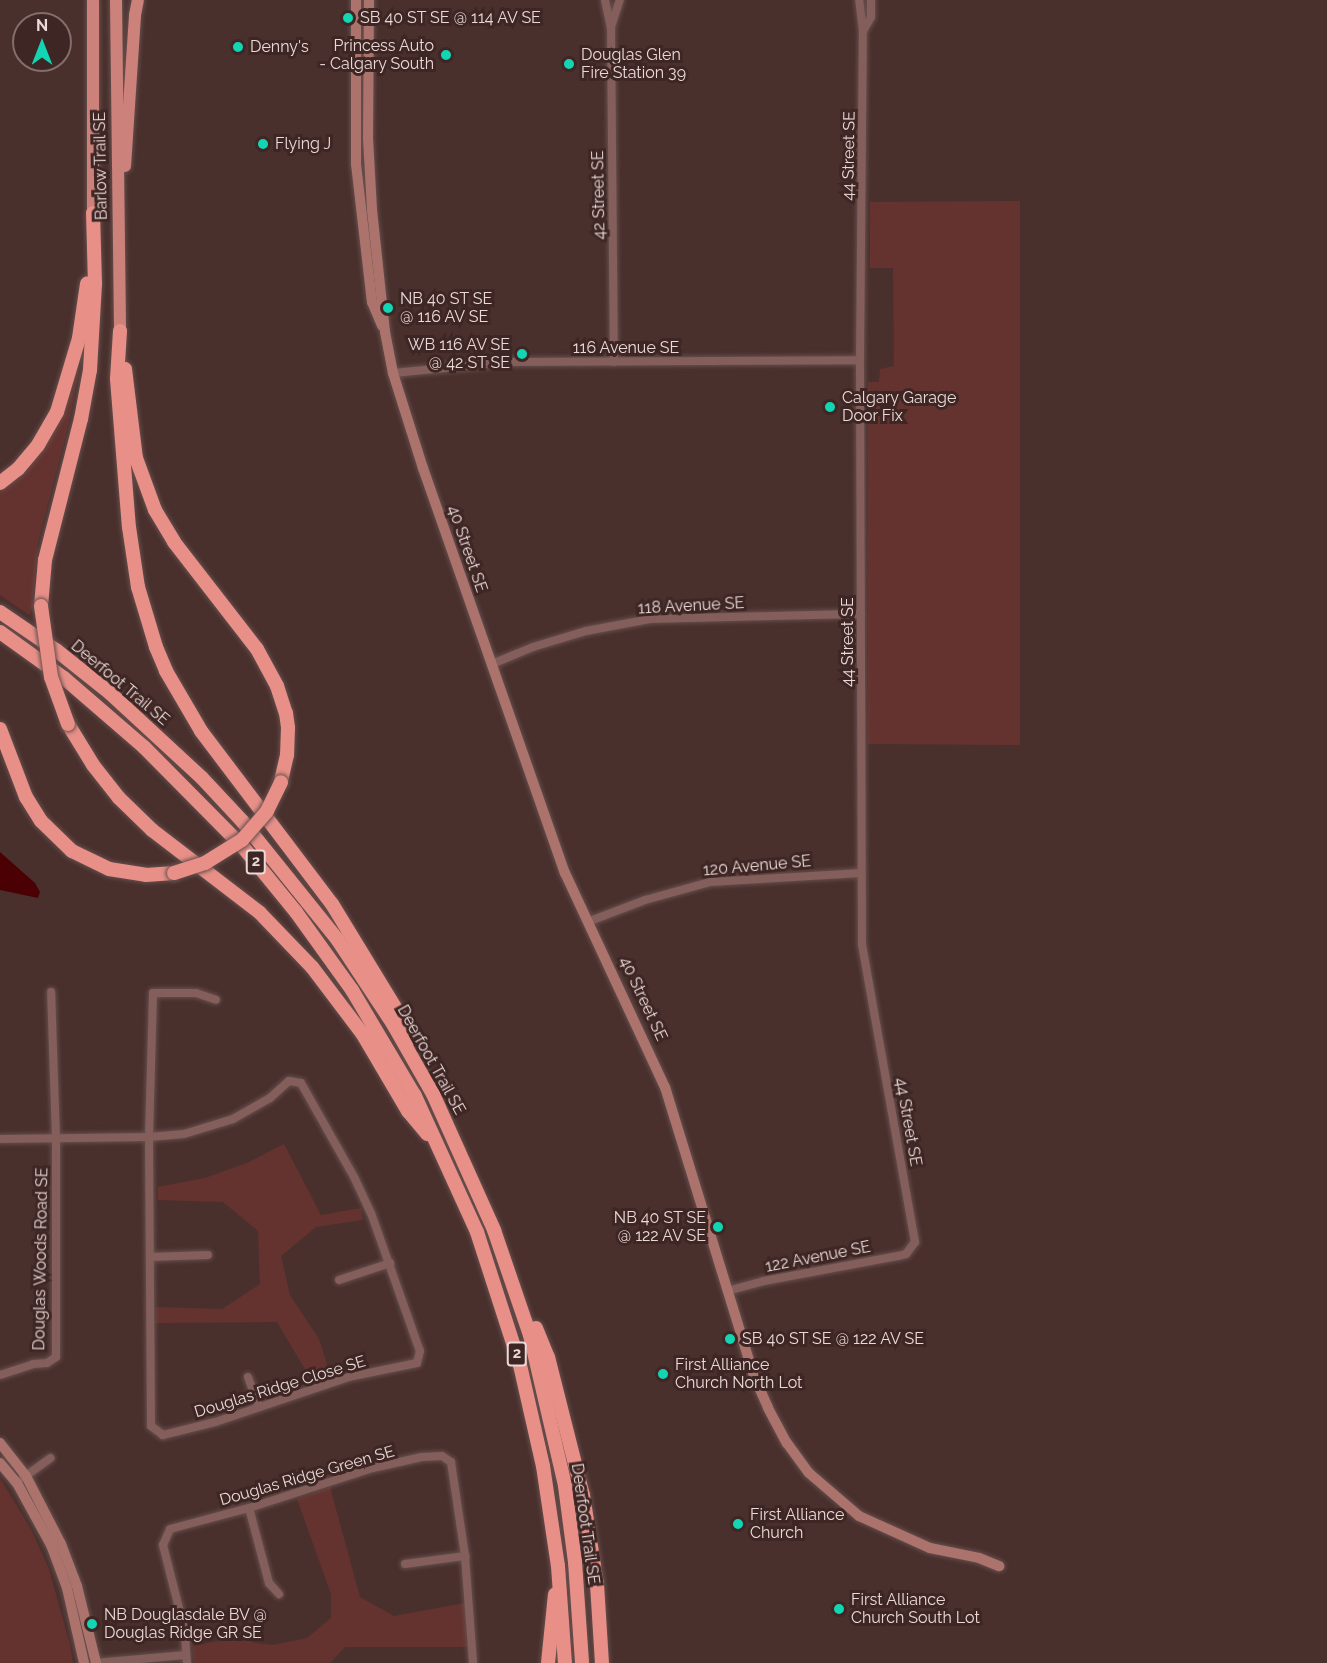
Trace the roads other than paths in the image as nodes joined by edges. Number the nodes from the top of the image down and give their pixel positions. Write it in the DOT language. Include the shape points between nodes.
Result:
graph roads {
  1 [pos="93,0"];
  2 [pos="116,0"];
  3 [pos="138,0"];
  4 [pos="356,0"];
  5 [pos="605,0"];
  6 [pos="620,0"];
  7 [pos="859,0"];
  8 [pos="871,0"];
  9 [pos="370,3"];
  10 [pos="611,29"];
  11 [pos="863,30"];
  12 [pos="119,181"];
  13 [pos="93,213"];
  14 [pos="120,331"];
  15 [pos="385,332"];
  16 [pos="860,360"];
  17 [pos="614,362"];
  18 [pos="393,373"];
  19 [pos="0,483"];
  20 [pos="0,612"];
  21 [pos="861,615"];
  22 [pos="0,632"];
  23 [pos="492,664"];
  24 [pos="0,729"];
  25 [pos="861,873"];
  26 [pos="590,921"];
  27 [pos="51,992"];
  28 [pos="216,1000"];
  29 [pos="433,1094"];
  30 [pos="149,1137"];
  31 [pos="0,1139"];
  32 [pos="56,1139"];
  33 [pos="441,1152"];
  34 [pos="913,1248"];
  35 [pos="208,1255"];
  36 [pos="150,1257"];
  37 [pos="506,1262"];
  38 [pos="390,1263"];
  39 [pos="339,1280"];
  40 [pos="727,1291"];
  41 [pos="0,1375"];
  42 [pos="248,1377"];
  43 [pos="258,1405"];
  44 [pos="0,1443"];
  45 [pos="51,1458"];
  46 [pos="0,1463"];
  47 [pos="26,1476"];
  48 [pos="16,1483"];
  49 [pos="249,1508"];
  50 [pos="465,1556"];
  51 [pos="405,1564"];
  52 [pos="558,1566"];
  53 [pos="999,1566"];
  54 [pos="279,1594"];
  55 [pos="186,1659"];
  56 [pos="84,1663"];
  57 [pos="96,1663"];
  58 [pos="473,1663"];
  59 [pos="548,1663"];
  60 [pos="565,1663"];
  61 [pos="582,1663"];
  62 [pos="602,1663"];
  1 -- 13 [label="main road, Barlow Trail SE"];
  2 -- 12 [label="main road, Barlow Trail SE"];
  3 -- 12 [label="main road" via="125,167"];
  4 -- 15 [label="street, 40 Street SE" via="356,164 372,302"];
  5 -- 10 [label="street, 42 Street SE"];
  6 -- 10 [label="street, 42 Street SE"];
  7 -- 11 [label="street, 44 Street SE"];
  8 -- 11 [label="street, 44 Street SE" via="871,17"];
  9 -- 15 [label="street, 40 Street SE" via="368,138"];
  10 -- 17 [label="street, 42 Street SE"];
  11 -- 16 [label="street, 44 Street SE"];
  12 -- 14 [label="main road, Barlow Trail SE"];
  13 -- 19 [label="highway" via="84,314 66,388 38,445"];
  13 -- 33 [label="highway, bridge" via="95,284 90,370 45,560 41,606 47,661 68,724 119,798 152,830 260,913 312,968 362,1033 408,1111"];
  14 -- 24 [label="highway, bridge" via="136,458 145,487 174,542 257,649 277,686 288,728 281,782 267,811 242,840 205,863 174,873 146,875 109,869 72,850 41,821"];
  14 -- 29 [label="highway" via="117,379 132,549 146,618 166,671 201,731 332,904 404,1022"];
  15 -- 18 [label="street, 40 Street SE"];
  16 -- 17 [label="street, 116 Avenue SE"];
  16 -- 21 [label="street, 44 Street SE"];
  17 -- 18 [label="street, 116 Avenue SE" via="507,362"];
  18 -- 23 [label="street, 40 Street SE"];
  20 -- 29 [label="highway, Deerfoot Trail SE / 2" via="110,693 202,778 243,822 337,939"];
  21 -- 23 [label="street, 118 Avenue SE" via="650,619 533,647"];
  21 -- 25 [label="street, 44 Street SE"];
  22 -- 33 [label="highway, Deerfoot Trail SE / 2" via="64,678 144,747 243,847 352,990 409,1086"];
  23 -- 26 [label="street, 40 Street SE" via="565,873"];
  25 -- 26 [label="street, 120 Avenue SE" via="710,882"];
  25 -- 34 [label="street, 44 Street SE" via="862,944 914,1232"];
  26 -- 40 [label="street, 40 Street SE" via="666,1087"];
  27 -- 32 [label="street"];
  28 -- 30 [label="street" via="196,993 153,993"];
  29 -- 37 [label="highway, Deerfoot Trail SE / 2" via="474,1180"];
  30 -- 32 [label="street, Douglas Ridge Close SE"];
  30 -- 36 [label="street, Douglas Ridge Close SE"];
  30 -- 38 [label="street, Douglas Ridge Close SE" via="183,1134 233,1119 270,1098 289,1081 301,1083 355,1179"];
  31 -- 32 [label="street, Douglas Ridge Close SE"];
  32 -- 41 [label="street, Douglas Woods Road SE" via="56,1357"];
  33 -- 52 [label="highway, Deerfoot Trail SE / 2" via="490,1268 520,1365 543,1466"];
  34 -- 40 [label="street, 122 Avenue SE" via="898,1256"];
  35 -- 36 [label="street"];
  36 -- 43 [label="street, Douglas Ridge Close SE" via="150,1426 163,1436"];
  37 -- 61 [label="highway, Deerfoot Trail SE / 2" via="530,1335 565,1485"];
  37 -- 62 [label="highway" via="548,1357 576,1463 597,1584"];
  38 -- 39 [label="street"];
  38 -- 43 [label="street, Douglas Ridge Close SE" via="420,1351 417,1363 349,1377"];
  40 -- 53 [label="street, 40 Street SE" via="768,1408 809,1473 859,1516 897,1535"];
  42 -- 43 [label="street"];
  44 -- 47 [label="street"];
  45 -- 47 [label="street"];
  46 -- 48 [label="street"];
  47 -- 48 [label="street"];
  47 -- 57 [label="street" via="49,1515 77,1586"];
  48 -- 56 [label="street" via="51,1545"];
  49 -- 50 [label="street, Douglas Ridge Green SE" via="373,1468 442,1456 451,1462"];
  49 -- 54 [label="street" via="269,1582"];
  49 -- 55 [label="street, Douglas Ridge Green SE" via="170,1529 163,1545 184,1632"];
  50 -- 51 [label="street"];
  50 -- 58 [label="street, Douglas Ridge Green SE"];
  52 -- 59 [label="highway"];
  52 -- 60 [label="highway, Deerfoot Trail SE / 2"];
  55 -- 57 [label="street, Douglas Ridge Green SE"];
}
